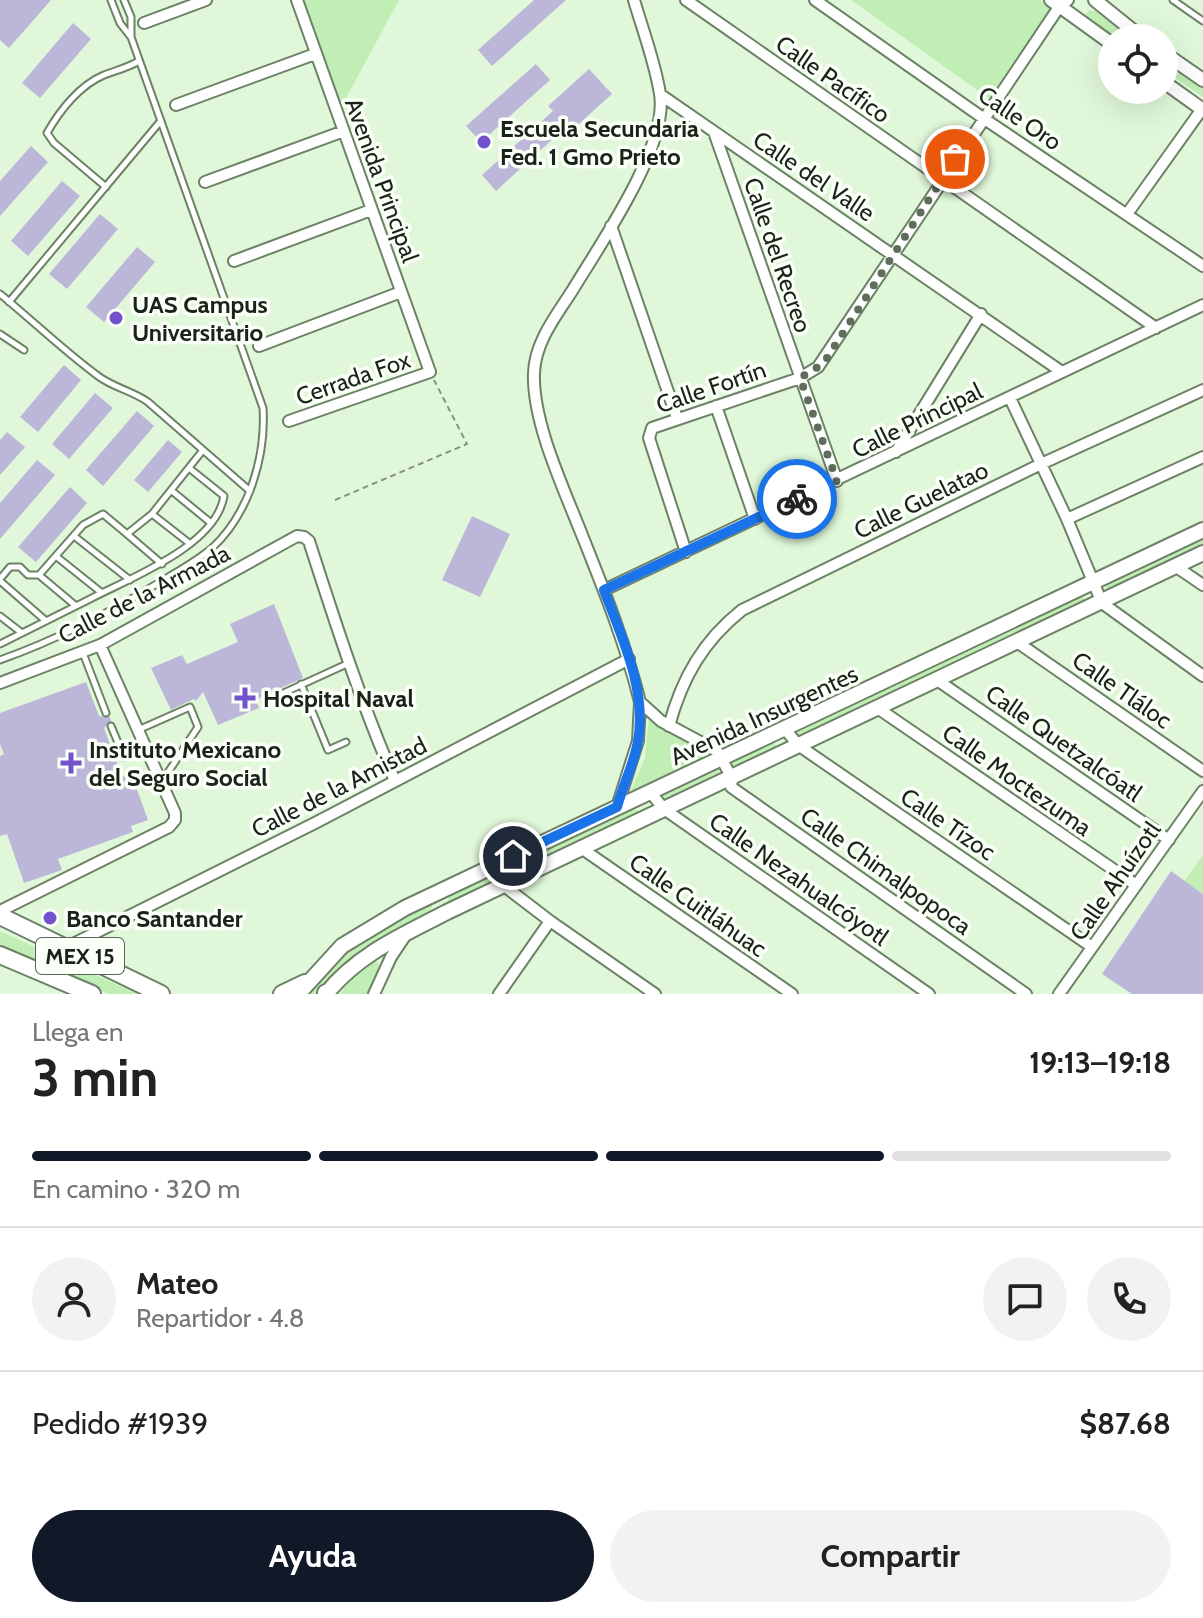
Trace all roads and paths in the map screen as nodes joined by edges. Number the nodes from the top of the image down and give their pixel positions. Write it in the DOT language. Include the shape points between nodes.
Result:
graph roads {
  1 [pos="111,0"];
  2 [pos="124,0"];
  3 [pos="206,0"];
  4 [pos="297,0"];
  5 [pos="634,0"];
  6 [pos="686,0"];
  7 [pos="815,0"];
  8 [pos="1095,0"];
  9 [pos="1173,0"];
  10 [pos="1059,2"];
  11 [pos="1203,21"];
  12 [pos="144,23"];
  13 [pos="1125,24"];
  14 [pos="1098,33"];
  15 [pos="131,37"];
  16 [pos="315,54"];
  17 [pos="139,61"];
  18 [pos="1178,63"];
  19 [pos="1203,80"];
  20 [pos="1178,92"];
  21 [pos="661,95"];
  22 [pos="176,105"];
  23 [pos="1202,110"];
  24 [pos="983,118"];
  25 [pos="160,123"];
  26 [pos="344,131"];
  27 [pos="714,132"];
  28 [pos="942,180"];
  29 [pos="205,182"];
  30 [pos="106,187"];
  31 [pos="371,210"];
  32 [pos="1127,214"];
  33 [pos="611,226"];
  34 [pos="893,255"];
  35 [pos="234,261"];
  36 [pos="1203,266"];
  37 [pos="401,292"];
  38 [pos="0,294"];
  39 [pos="9,302"];
  40 [pos="1203,305"];
  41 [pos="981,314"];
  42 [pos="1156,328"];
  43 [pos="0,334"];
  44 [pos="259,346"];
  45 [pos="24,350"];
  46 [pos="430,372"];
  47 [pos="1062,372"];
  48 [pos="800,378"];
  49 [pos="1203,390"];
  50 [pos="1010,398"];
  51 [pos="716,406"];
  52 [pos="677,418"];
  53 [pos="289,421"];
  54 [pos="203,450"];
  55 [pos="896,452"];
  56 [pos="1203,457"];
  57 [pos="1041,464"];
  58 [pos="189,468"];
  59 [pos="837,481"];
  60 [pos="172,491"];
  61 [pos="250,491"];
  62 [pos="335,500"];
  63 [pos="152,514"];
  64 [pos="755,519"];
  65 [pos="1067,519"];
  66 [pos="211,523"];
  67 [pos="1203,530"];
  68 [pos="127,534"];
  69 [pos="74,536"];
  70 [pos="189,543"];
  71 [pos="686,552"];
  72 [pos="1203,553"];
  73 [pos="57,557"];
  74 [pos="162,564"];
  75 [pos="1175,566"];
  76 [pos="39,575"];
  77 [pos="0,580"];
  78 [pos="130,580"];
  79 [pos="1092,582"];
  80 [pos="1203,585"];
  81 [pos="604,590"];
  82 [pos="102,593"];
  83 [pos="1102,603"];
  84 [pos="76,606"];
  85 [pos="0,616"];
  86 [pos="46,621"];
  87 [pos="22,633"];
  88 [pos="1017,642"];
  89 [pos="0,644"];
  90 [pos="100,645"];
  91 [pos="83,652"];
  92 [pos="629,659"];
  93 [pos="0,660"];
  94 [pos="349,663"];
  95 [pos="1203,676"];
  96 [pos="937,680"];
  97 [pos="0,683"];
  98 [pos="301,684"];
  99 [pos="266,701"];
  100 [pos="640,702"];
  101 [pos="876,707"];
  102 [pos="106,713"];
  103 [pos="111,726"];
  104 [pos="669,726"];
  105 [pos="785,729"];
  106 [pos="137,731"];
  107 [pos="346,742"];
  108 [pos="798,745"];
  109 [pos="148,753"];
  110 [pos="720,757"];
  111 [pos="1203,771"];
  112 [pos="732,778"];
  113 [pos="395,781"];
  114 [pos="161,783"];
  115 [pos="1203,791"];
  116 [pos="651,793"];
  117 [pos="617,807"];
  118 [pos="664,809"];
  119 [pos="1169,840"];
  120 [pos="581,848"];
  121 [pos="503,885"];
  122 [pos="1136,885"];
  123 [pos="435,893"];
  124 [pos="447,912"];
  125 [pos="0,914"];
  126 [pos="550,921"];
  127 [pos="408,932"];
  128 [pos="1092,947"];
  129 [pos="65,948"];
  130 [pos="0,955"];
  131 [pos="302,989"];
  132 [pos="92,994"];
  133 [pos="161,994"];
  134 [pos="282,994"];
  135 [pos="326,994"];
  136 [pos="374,994"];
  137 [pos="499,994"];
  138 [pos="655,994"];
  139 [pos="792,994"];
  140 [pos="929,994"];
  141 [pos="1026,994"];
  142 [pos="1059,994"];
  1 -- 15 [label="lane"];
  2 -- 15 [label="lane"];
  3 -- 12 [label="street"];
  4 -- 16 [label="street, Avenida Principal"];
  5 -- 21 [label="street"];
  6 -- 28 [label="street, Calle Pacífico"];
  7 -- 24 [label="street, Calle Oro"];
  8 -- 13 [label="street"];
  9 -- 11 [label="lane"];
  10 -- 14 [label="street"];
  10 -- 24 [label="street, Calle Fortín"];
  15 -- 17 [label="lane"];
  16 -- 22 [label="street"];
  16 -- 26 [label="street, Avenida Principal"];
  17 -- 25 [label="lane"];
  17 -- 30 [label="lane" via="88,84 47,133"];
  18 -- 19 [label="street"];
  20 -- 23 [label="street"];
  21 -- 27 [label="street, Calle del Valle"];
  21 -- 33 [label="street" via="657,133"];
  23 -- 32 [label="street"];
  24 -- 28 [label="street, Calle Fortín"];
  24 -- 32 [label="street, Calle Oro"];
  25 -- 30 [label="lane"];
  25 -- 61 [label="lane" via="263,408"];
  26 -- 29 [label="street"];
  26 -- 31 [label="street, Avenida Principal"];
  27 -- 34 [label="street, Calle del Valle"];
  27 -- 48 [label="street, Calle del Recreo"];
  28 -- 34 [label="street, Calle Fortín"];
  28 -- 42 [label="street, Calle Pacífico"];
  30 -- 39 [label="lane"];
  31 -- 35 [label="street"];
  31 -- 37 [label="street, Avenida Principal"];
  32 -- 36 [label="street, Calle Oro"];
  33 -- 52 [label="street"];
  33 -- 81 [label="street" via="547,331 534,373 536,406"];
  34 -- 41 [label="street, Calle del Valle"];
  34 -- 48 [label="street, Calle Fortín" via="827,358"];
  37 -- 44 [label="street"];
  37 -- 46 [label="street, Avenida Principal"];
  38 -- 39 [label="lane"];
  39 -- 54 [label="lane" via="100,378 137,394"];
  40 -- 42 [label="street, Calle Principal"];
  41 -- 47 [label="street, Calle del Valle"];
  41 -- 55 [label="street"];
  42 -- 47 [label="street, Calle Principal"];
  43 -- 45 [label="lane"];
  46 -- 53 [label="street, Cerrada Fox"];
  46 -- 62 [label="path" via="467,444"];
  47 -- 50 [label="street, Calle Principal"];
  48 -- 51 [label="street, Calle Fortín"];
  48 -- 59 [label="street, Calle del Recreo"];
  49 -- 57 [label="street, Calle Guelatao"];
  50 -- 55 [label="street, Calle Principal"];
  50 -- 57 [label="street"];
  51 -- 52 [label="street, Calle Fortín"];
  51 -- 64 [label="street"];
  52 -- 71 [label="street, Calle Fortín" via="652,428 649,438"];
  54 -- 58 [label="lane"];
  54 -- 61 [label="lane"];
  55 -- 59 [label="street, Calle Principal"];
  56 -- 65 [label="street"];
  57 -- 65 [label="street"];
  57 -- 104 [label="street, Calle Guelatao" via="742,610 702,649 684,680"];
  58 -- 60 [label="lane"];
  58 -- 66 [label="lane" via="224,496 222,510"];
  59 -- 64 [label="street, Calle Principal"];
  60 -- 63 [label="lane"];
  60 -- 66 [label="lane"];
  61 -- 93 [label="lane" via="212,547 179,571 118,608"];
  63 -- 68 [label="lane"];
  63 -- 70 [label="lane"];
  64 -- 71 [label="street, Calle Principal"];
  65 -- 79 [label="street"];
  66 -- 70 [label="lane"];
  67 -- 79 [label="main road, Avenida Insurgentes"];
  68 -- 69 [label="lane" via="103,514"];
  68 -- 74 [label="lane"];
  69 -- 73 [label="lane"];
  69 -- 78 [label="lane"];
  70 -- 74 [label="lane"];
  71 -- 81 [label="street, Calle Principal"];
  72 -- 75 [label="main road, Avenida Insurgentes"];
  73 -- 76 [label="lane"];
  73 -- 82 [label="lane"];
  74 -- 78 [label="lane"];
  75 -- 80 [label="street"];
  75 -- 83 [label="main road, Avenida Insurgentes"];
  76 -- 77 [label="lane" via="10,567"];
  76 -- 84 [label="lane"];
  77 -- 86 [label="lane"];
  78 -- 82 [label="lane"];
  79 -- 83 [label="street"];
  79 -- 105 [label="main road, Avenida Insurgentes"];
  81 -- 92 [label="street"];
  82 -- 84 [label="lane"];
  83 -- 88 [label="main road, Avenida Insurgentes"];
  83 -- 95 [label="street"];
  84 -- 86 [label="lane"];
  85 -- 87 [label="lane"];
  86 -- 87 [label="lane"];
  87 -- 89 [label="lane"];
  88 -- 96 [label="main road, Avenida Insurgentes"];
  88 -- 111 [label="street, Calle Tláloc"];
  90 -- 91 [label="street, Calle de la Armada"];
  90 -- 94 [label="street, Calle de la Armada" via="297,536 309,541"];
  90 -- 106 [label="street"];
  91 -- 97 [label="street, Calle de la Armada"];
  91 -- 102 [label="lane"];
  92 -- 100 [label="street"];
  92 -- 113 [label="street, Calle de la Amistad"];
  94 -- 98 [label="lane"];
  94 -- 113 [label="street"];
  96 -- 101 [label="main road, Avenida Insurgentes"];
  96 -- 119 [label="street, Calle Quetzalcóatl"];
  98 -- 99 [label="lane"];
  98 -- 107 [label="lane" via="328,750"];
  100 -- 104 [label="street"];
  100 -- 117 [label="street" via="638,741"];
  101 -- 108 [label="main road, Avenida Insurgentes"];
  101 -- 122 [label="street, Calle Moctezuma"];
  103 -- 109 [label="lane" via="124,757"];
  104 -- 110 [label="street"];
  105 -- 108 [label="street, Calle Tízoc"];
  105 -- 110 [label="main road, Avenida Insurgentes"];
  106 -- 109 [label="street"];
  106 -- 114 [label="lane" via="190,707 198,727"];
  108 -- 112 [label="main road, Avenida Insurgentes"];
  108 -- 128 [label="street, Calle Tízoc"];
  109 -- 114 [label="street"];
  110 -- 112 [label="street"];
  110 -- 116 [label="main road, Avenida Insurgentes"];
  112 -- 118 [label="main road, Avenida Insurgentes"];
  112 -- 141 [label="street, Calle Chimalpopoca" via="731,787"];
  113 -- 129 [label="street, Calle de la Amistad"];
  114 -- 125 [label="street" via="175,813 169,827"];
  115 -- 119 [label="street, Calle Ahuízotl"];
  116 -- 117 [label="main road, Avenida Insurgentes"];
  116 -- 118 [label="street, Calle Nezahualcóyotl"];
  117 -- 123 [label="main road, Avenida Insurgentes"];
  118 -- 120 [label="main road, Avenida Insurgentes"];
  118 -- 140 [label="street, Calle Nezahualcóyotl"];
  119 -- 122 [label="street, Calle Ahuízotl"];
  120 -- 121 [label="main road, Avenida Insurgentes"];
  120 -- 139 [label="street, Calle Cuitláhuac"];
  121 -- 124 [label="main road, Avenida Insurgentes"];
  121 -- 126 [label="street"];
  122 -- 128 [label="street, Calle Ahuízotl"];
  123 -- 124 [label="main road"];
  123 -- 131 [label="main road, Avenida Insurgentes" via="342,946"];
  124 -- 127 [label="main road, Avenida Insurgentes"];
  125 -- 129 [label="main road, MEX 15"];
  126 -- 137 [label="street"];
  126 -- 138 [label="street"];
  127 -- 135 [label="main road, Avenida Insurgentes" via="358,961"];
  127 -- 136 [label="street"];
  128 -- 142 [label="street, Calle Ahuízotl"];
  129 -- 133 [label="main road, MEX 15"];
  130 -- 132 [label="main road, MEX 15"];
  131 -- 134 [label="main road"];
}
